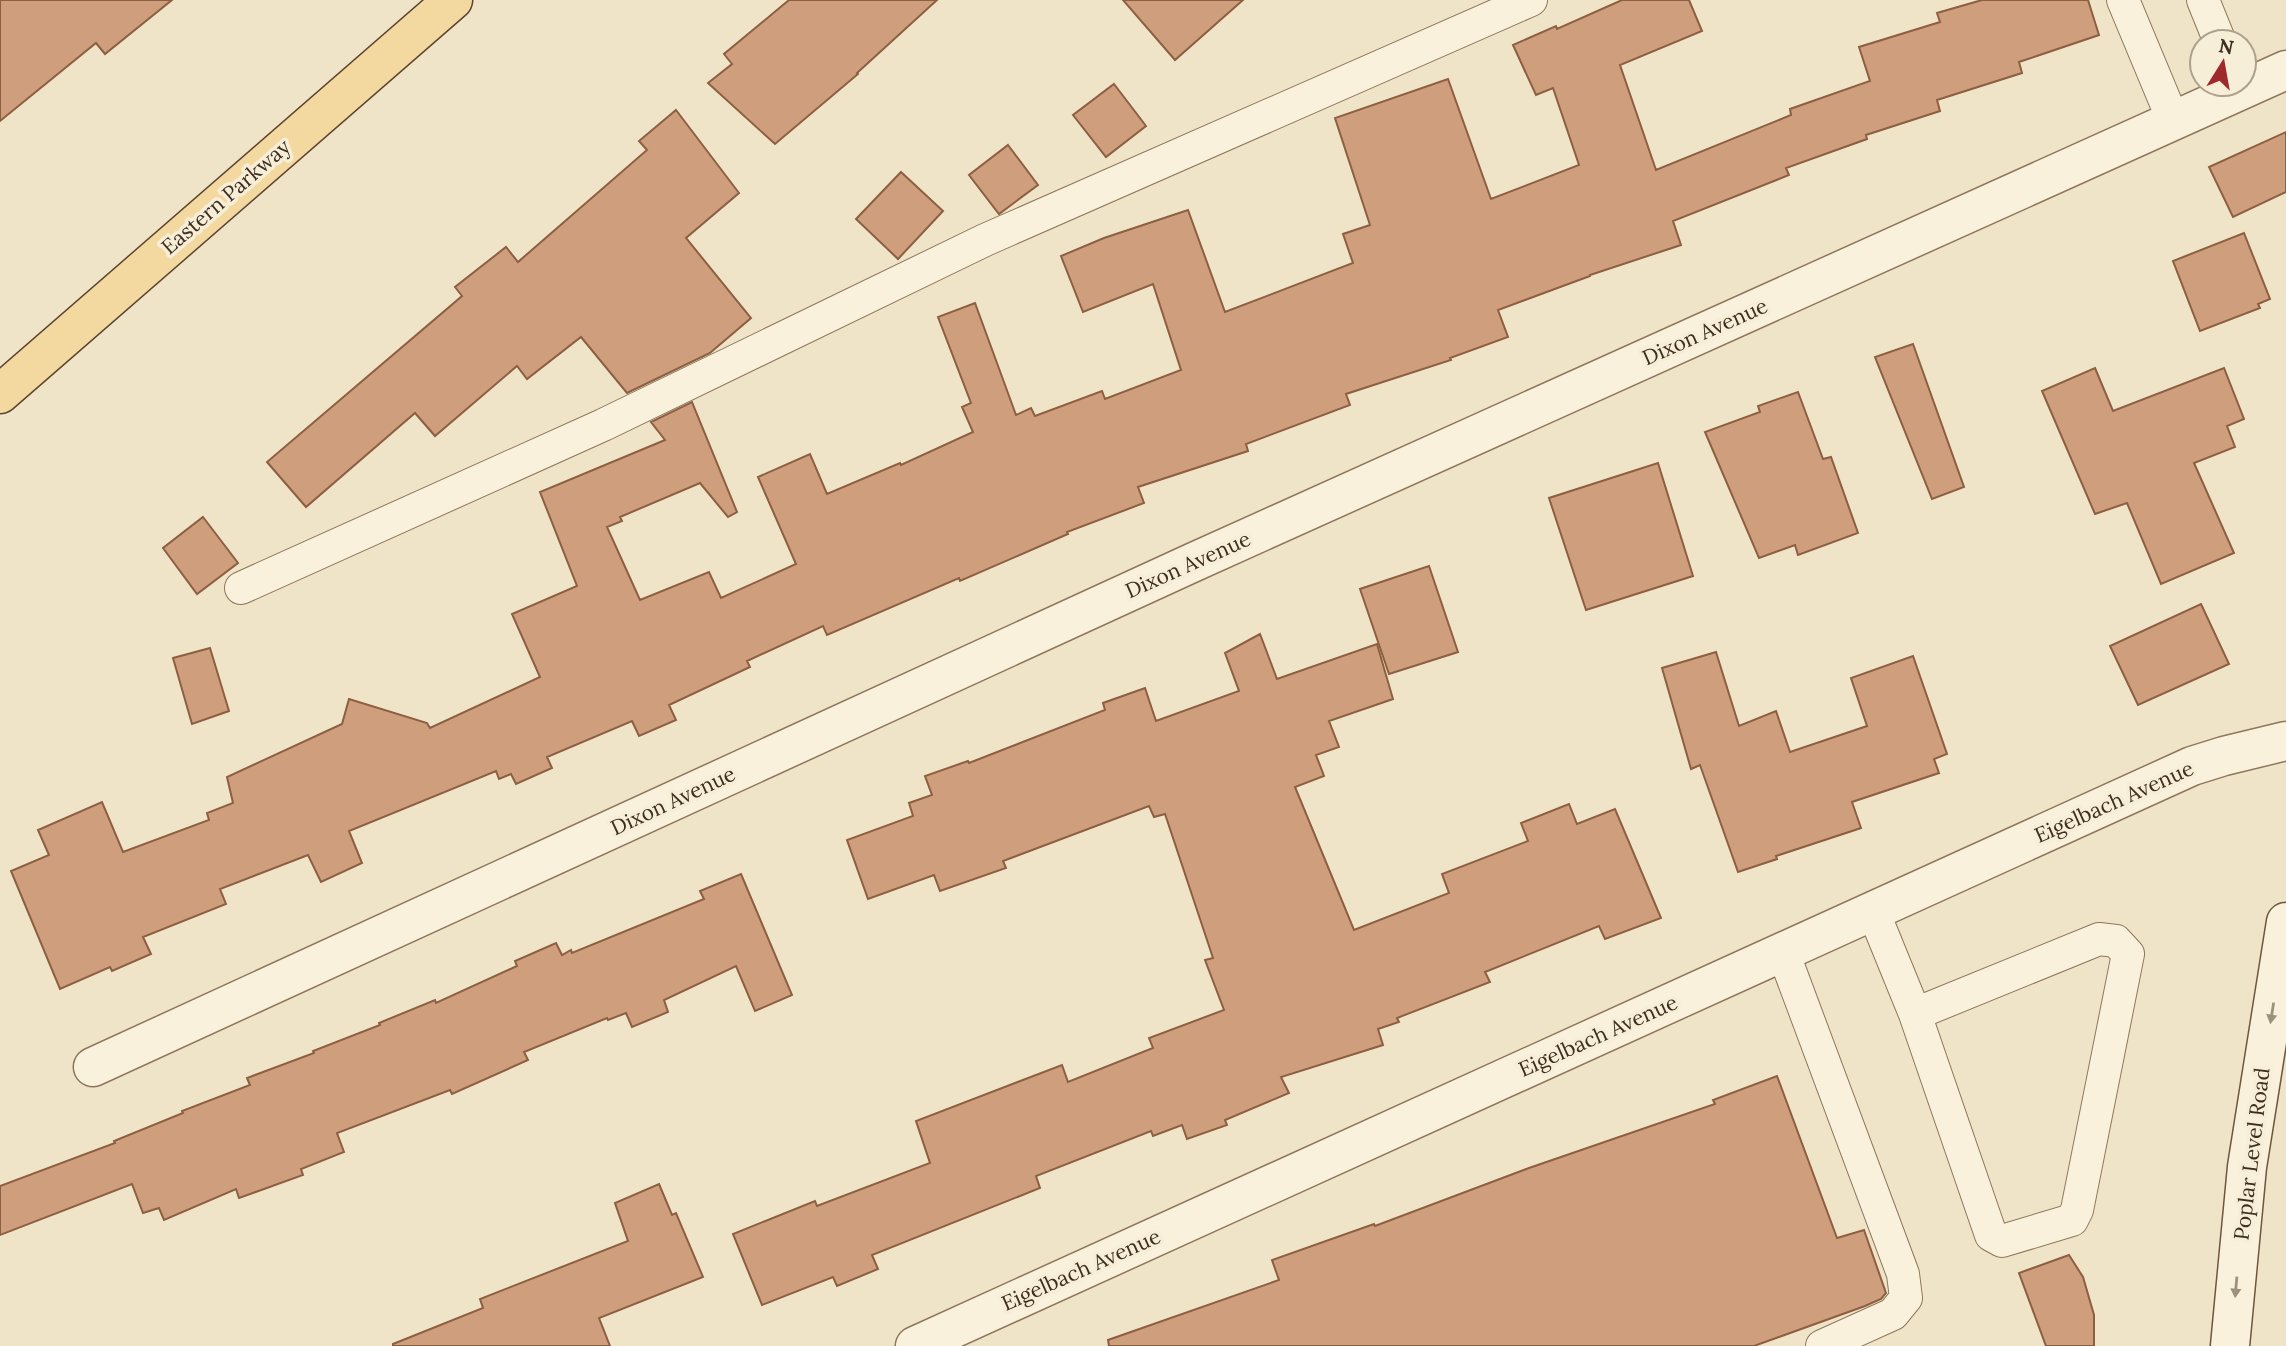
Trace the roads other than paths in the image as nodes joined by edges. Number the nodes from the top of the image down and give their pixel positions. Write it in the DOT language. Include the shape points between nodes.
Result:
graph roads {
  1 [pos="453,0"];
  2 [pos="1531,0"];
  3 [pos="2123,0"];
  4 [pos="2203,0"];
  5 [pos="2214,28"];
  6 [pos="2286,70"];
  7 [pos="2258,80"];
  8 [pos="2217,98"];
  9 [pos="2174,120"];
  10 [pos="0,394"];
  11 [pos="242,588"];
  12 [pos="2286,741"];
  13 [pos="1873,911"];
  14 [pos="2286,922"];
  15 [pos="1783,952"];
  16 [pos="1915,1014"];
  17 [pos="93,1067"];
  18 [pos="915,1346"];
  19 [pos="1822,1346"];
  20 [pos="2230,1346"];
  1 -- 10 [label="main road, Eastern Parkway"];
  2 -- 11 [label="lane" via="985,240 603,425"];
  3 -- 9 [label="lane"];
  4 -- 5 [label="lane"];
  6 -- 7 [label="street, Dixon Avenue"];
  8 -- 9 [label="street, Dixon Avenue"];
  9 -- 17 [label="street, Dixon Avenue" via="1194,562"];
  12 -- 13 [label="street, Eigelbach Avenue" via="2192,766"];
  13 -- 15 [label="street, Eigelbach Avenue"];
  13 -- 16 [label="lane"];
  14 -- 20 [label="street, Poplar Level Road, one-way" via="2248,1167"];
  15 -- 18 [label="street, Eigelbach Avenue"];
  15 -- 19 [label="lane" via="1903,1274 1906,1298 1893,1314"];
  16 -- 16 [label="lane" via="1991,1235 2002,1241 2072,1220 2129,954 2116,942 2099,939"];
}
